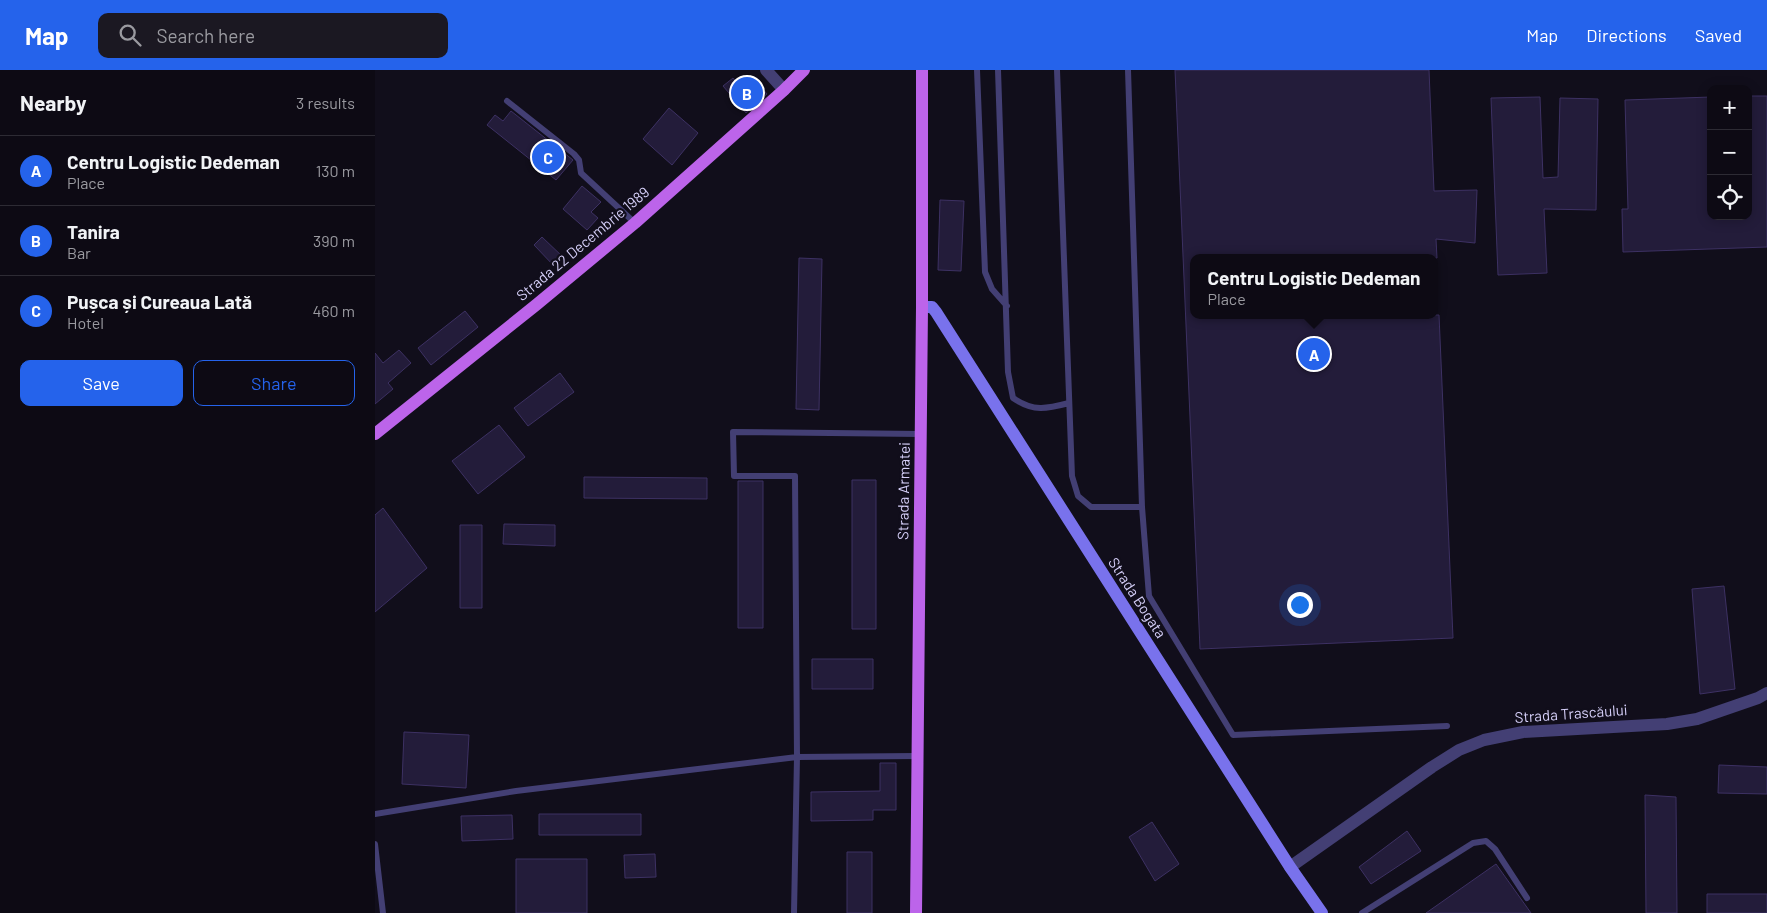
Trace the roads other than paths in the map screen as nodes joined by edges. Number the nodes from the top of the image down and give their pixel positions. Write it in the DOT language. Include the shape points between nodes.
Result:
graph roads {
  1 [pos="766,70"];
  2 [pos="804,70"];
  3 [pos="922,70"];
  4 [pos="977,70"];
  5 [pos="998,70"];
  6 [pos="1057,70"];
  7 [pos="1128,70"];
  8 [pos="784,90"];
  9 [pos="507,101"];
  10 [pos="635,223"];
  11 [pos="1007,306"];
  12 [pos="922,307"];
  13 [pos="1069,403"];
  14 [pos="375,434"];
  15 [pos="921,434"];
  16 [pos="1142,508"];
  17 [pos="1767,693"];
  18 [pos="1447,726"];
  19 [pos="917,756"];
  20 [pos="797,757"];
  21 [pos="375,814"];
  22 [pos="375,844"];
  23 [pos="1290,867"];
  24 [pos="1527,898"];
  25 [pos="383,913"];
  26 [pos="794,913"];
  27 [pos="916,913"];
  28 [pos="1322,913"];
  29 [pos="1363,913"];
  1 -- 8 [label="street"];
  2 -- 8 [label="main road, Strada 22 Decembrie 1989"];
  3 -- 12 [label="main road, Strada Armatei"];
  4 -- 11 [label="lane" via="985,272 992,289"];
  5 -- 11 [label="lane"];
  6 -- 13 [label="lane"];
  7 -- 16 [label="lane"];
  8 -- 10 [label="main road, Strada 22 Decembrie 1989"];
  9 -- 10 [label="lane" via="574,154 579,160 581,173"];
  10 -- 14 [label="main road, Strada 22 Decembrie 1989"];
  11 -- 13 [label="lane" via="1008,372 1013,398 1026,406 1046,409"];
  12 -- 15 [label="main road, Strada Armatei"];
  12 -- 23 [label="main road, Strada Bogata" via="932,307 936,312"];
  13 -- 16 [label="lane" via="1072,476 1078,496 1091,507"];
  15 -- 19 [label="main road, Strada Armatei"];
  15 -- 20 [label="lane" via="733,432 734,476 795,476"];
  16 -- 18 [label="lane" via="1149,596 1233,735"];
  17 -- 23 [label="street, Strada Trascăului" via="1697,720 1523,732 1484,740 1459,750 1432,767"];
  19 -- 20 [label="lane"];
  19 -- 27 [label="main road, Strada Armatei"];
  20 -- 21 [label="lane" via="517,791"];
  20 -- 26 [label="lane"];
  22 -- 25 [label="lane"];
  23 -- 28 [label="main road, Strada Bogata"];
  24 -- 29 [label="lane" via="1495,849 1486,841 1473,843"];
}
